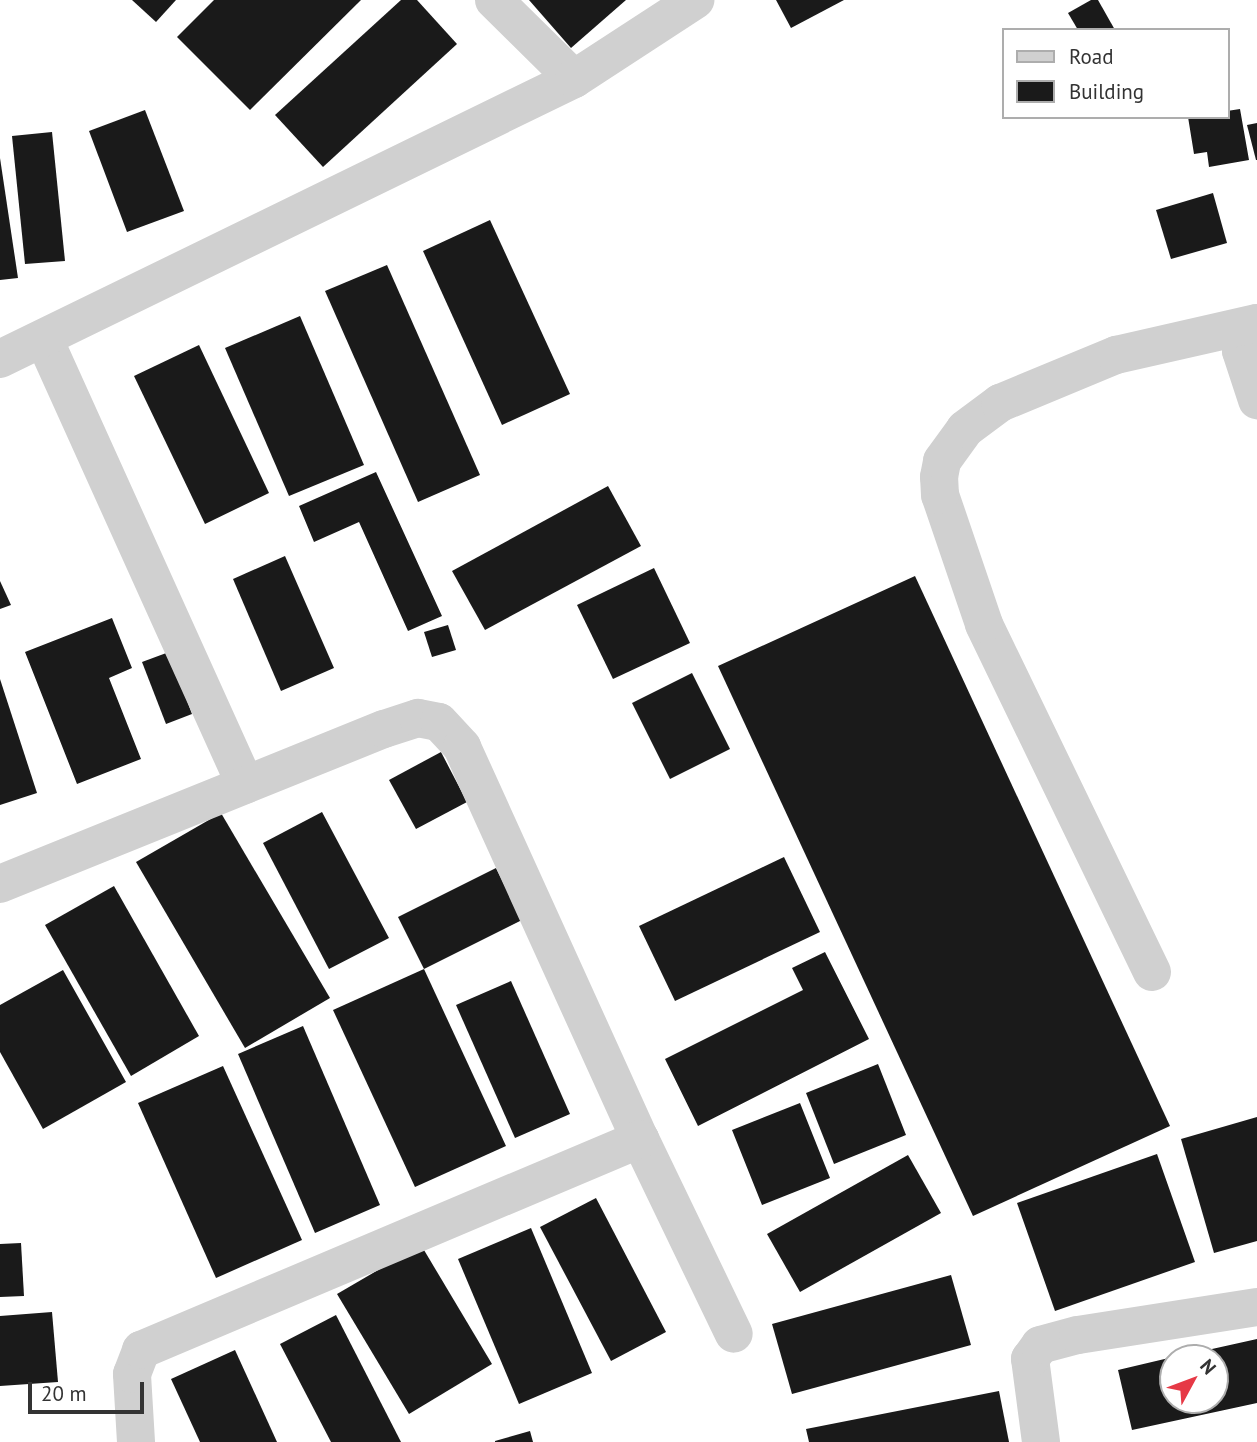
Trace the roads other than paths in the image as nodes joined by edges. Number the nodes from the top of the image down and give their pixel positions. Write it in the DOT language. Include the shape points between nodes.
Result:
graph roads {
  1 [pos="494,0"];
  2 [pos="695,0"];
  3 [pos="575,79"];
  4 [pos="1257,323"];
  5 [pos="44,339"];
  6 [pos="0,359"];
  7 [pos="1257,400"];
  8 [pos="244,785"];
  9 [pos="0,884"];
  10 [pos="1152,972"];
  11 [pos="640,1139"];
  12 [pos="1257,1307"];
  13 [pos="734,1334"];
  14 [pos="136,1442"];
  15 [pos="1041,1442"];
  1 -- 3 [label="street"];
  2 -- 3 [label="street"];
  3 -- 5 [label="street"];
  4 -- 7 [label="street" via="1241,352"];
  4 -- 10 [label="street" via="1116,355 1000,403 965,429 942,461 939,477 940,495 984,624"];
  5 -- 6 [label="street"];
  5 -- 8 [label="street"];
  8 -- 9 [label="street"];
  8 -- 11 [label="street" via="418,718 429,717 452,732"];
  11 -- 13 [label="street"];
  11 -- 14 [label="street" via="141,1350 132,1374"];
  12 -- 15 [label="street" via="1040,1345 1030,1359"];
}
